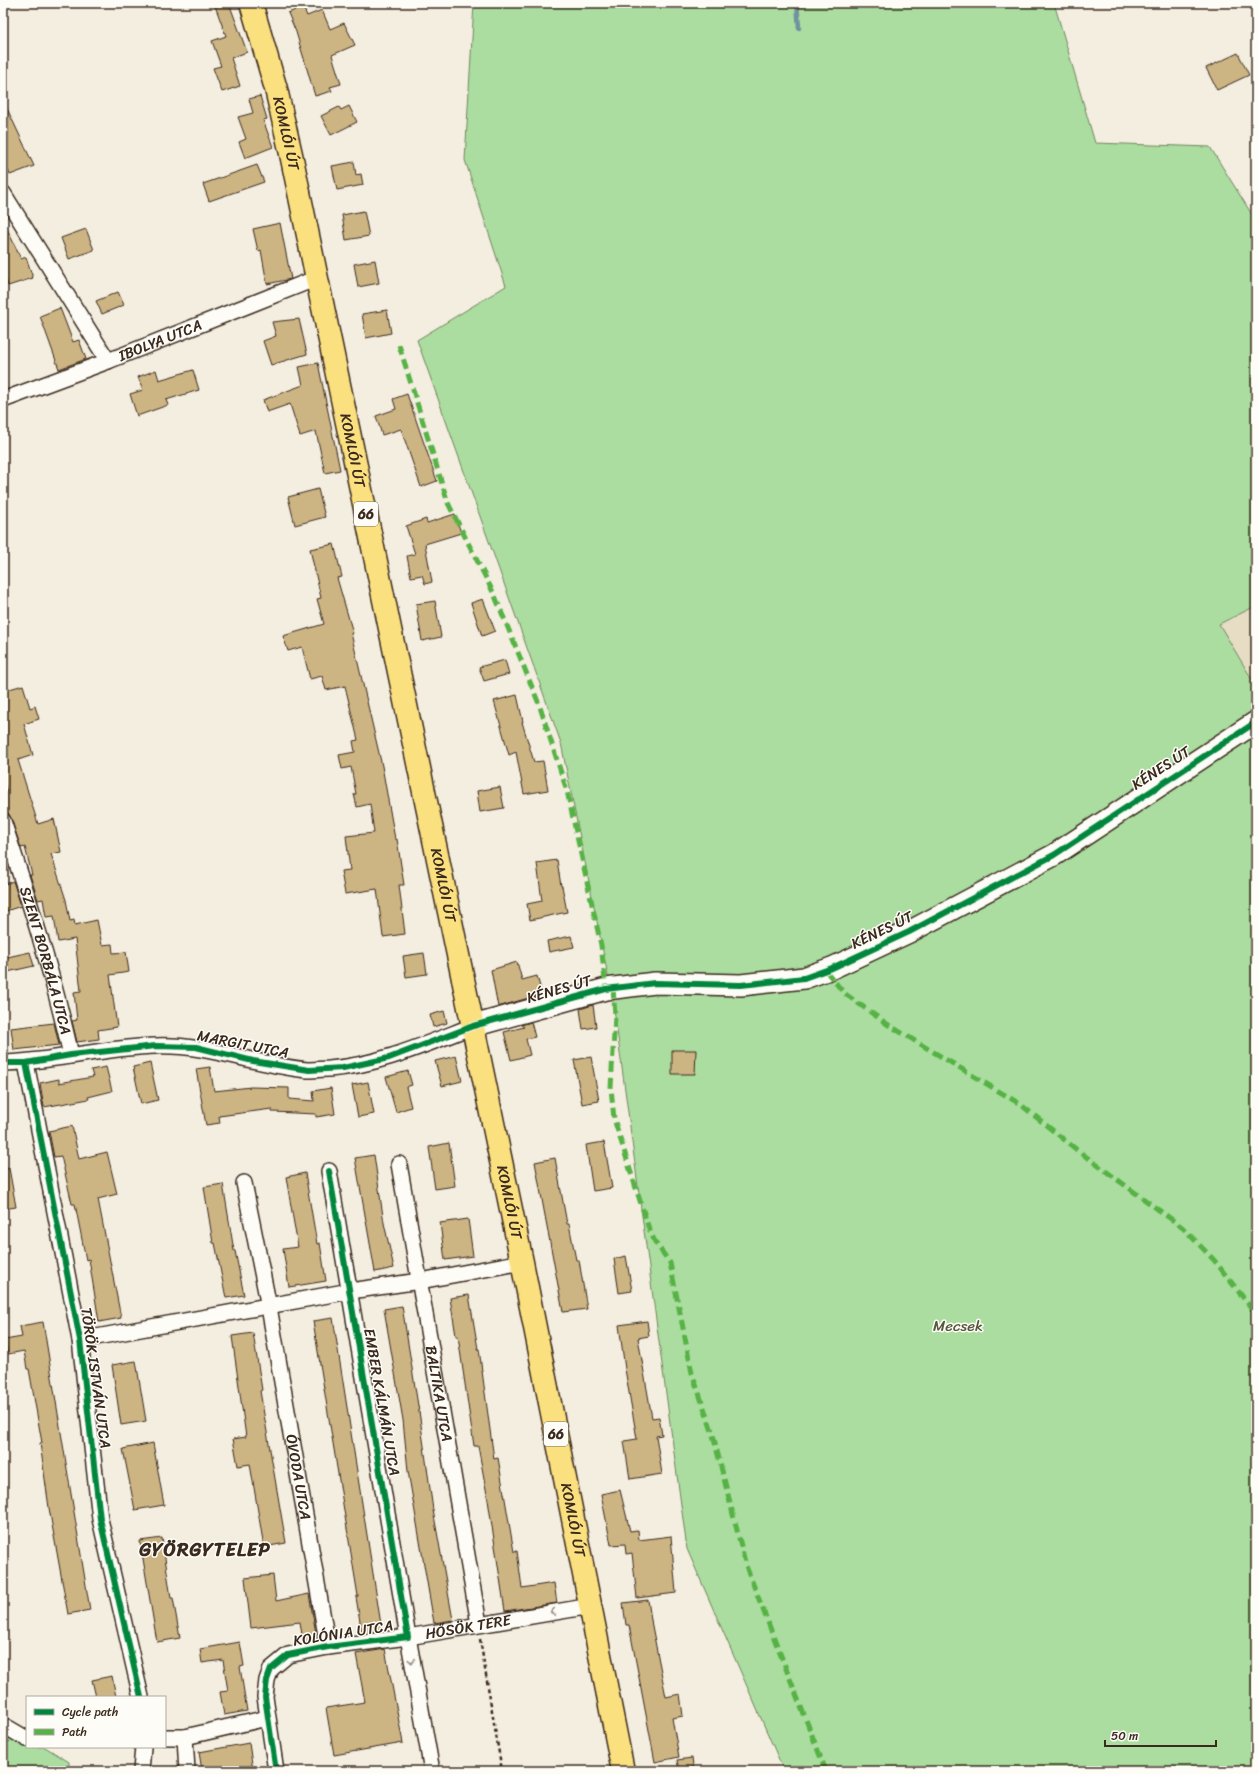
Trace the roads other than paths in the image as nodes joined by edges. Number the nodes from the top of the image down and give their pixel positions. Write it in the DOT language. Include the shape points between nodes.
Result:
graph roads {
  1 [pos="251,3"];
  2 [pos="3,193"];
  3 [pos="317,278"];
  4 [pos="108,361"];
  5 [pos="3,400"];
  6 [pos="1256,722"];
  7 [pos="3,821"];
  8 [pos="473,1026"];
  9 [pos="71,1055"];
  10 [pos="3,1063"];
  11 [pos="26,1063"];
  12 [pos="399,1164"];
  13 [pos="329,1171"];
  14 [pos="244,1183"];
  15 [pos="522,1262"];
  16 [pos="420,1281"];
  17 [pos="350,1291"];
  18 [pos="269,1306"];
  19 [pos="80,1340"];
  20 [pos="591,1606"];
  21 [pos="479,1624"];
  22 [pos="408,1637"];
  23 [pos="328,1647"];
  24 [pos="141,1696"];
  25 [pos="267,1718"];
  26 [pos="3,1725"];
  27 [pos="166,1737"];
  28 [pos="186,1737"];
  29 [pos="26,1738"];
  30 [pos="144,1748"];
  31 [pos="141,1771"];
  32 [pos="187,1771"];
  33 [pos="276,1771"];
  34 [pos="432,1771"];
  35 [pos="623,1771"];
  1 -- 3 [label="main road, KOMLÓI ÚT / 66" via="276,89"];
  2 -- 4 [label="street"];
  3 -- 4 [label="street, IBOLYA UTCA"];
  3 -- 8 [label="main road, KOMLÓI ÚT / 66"];
  4 -- 5 [label="street, IBOLYA UTCA"];
  6 -- 8 [label="street, KÉNES ÚT" via="1054,855 909,932 832,968 804,978 741,985 655,983 606,989"];
  7 -- 9 [label="street, SZENT BORBÁLA UTCA" via="57,992"];
  8 -- 9 [label="street, MARGIT UTCA" via="389,1058 343,1068 309,1070 253,1061 196,1047 156,1046"];
  8 -- 15 [label="main road, KOMLÓI ÚT / 66"];
  9 -- 11 [label="street, MARGIT UTCA"];
  10 -- 11 [label="street, MARGIT UTCA"];
  11 -- 19 [label="street, TÖRÖK ISTVÁN UTCA"];
  12 -- 16 [label="street, BALTIKA UTCA"];
  13 -- 17 [label="street, EMBER KÁLMÁN UTCA"];
  14 -- 18 [label="street, ÓVODA UTCA"];
  15 -- 16 [label="street"];
  15 -- 20 [label="main road, KOMLÓI ÚT / 66"];
  16 -- 17 [label="street"];
  16 -- 21 [label="street, BALTIKA UTCA"];
  17 -- 18 [label="street"];
  17 -- 22 [label="street, EMBER KÁLMÁN UTCA"];
  18 -- 19 [label="street"];
  18 -- 23 [label="street, ÓVODA UTCA"];
  19 -- 24 [label="street, TÖRÖK ISTVÁN UTCA" via="100,1519"];
  20 -- 21 [label="street, HŐSÖK TERE, one-way"];
  20 -- 35 [label="main road, KOMLÓI ÚT / 66"];
  21 -- 22 [label="street, HŐSÖK TERE"];
  22 -- 23 [label="street, KOLÓNIA UTCA"];
  22 -- 34 [label="street, HŐSÖK TERE, one-way"];
  23 -- 25 [label="street, KOLÓNIA UTCA" via="288,1655 271,1669 265,1697"];
  25 -- 28 [label="street"];
  25 -- 33 [label="street, KOLÓNIA UTCA"];
  26 -- 29 [label="street"];
  27 -- 28 [label="street"];
  28 -- 32 [label="street"];
  30 -- 31 [label="street"];
}
